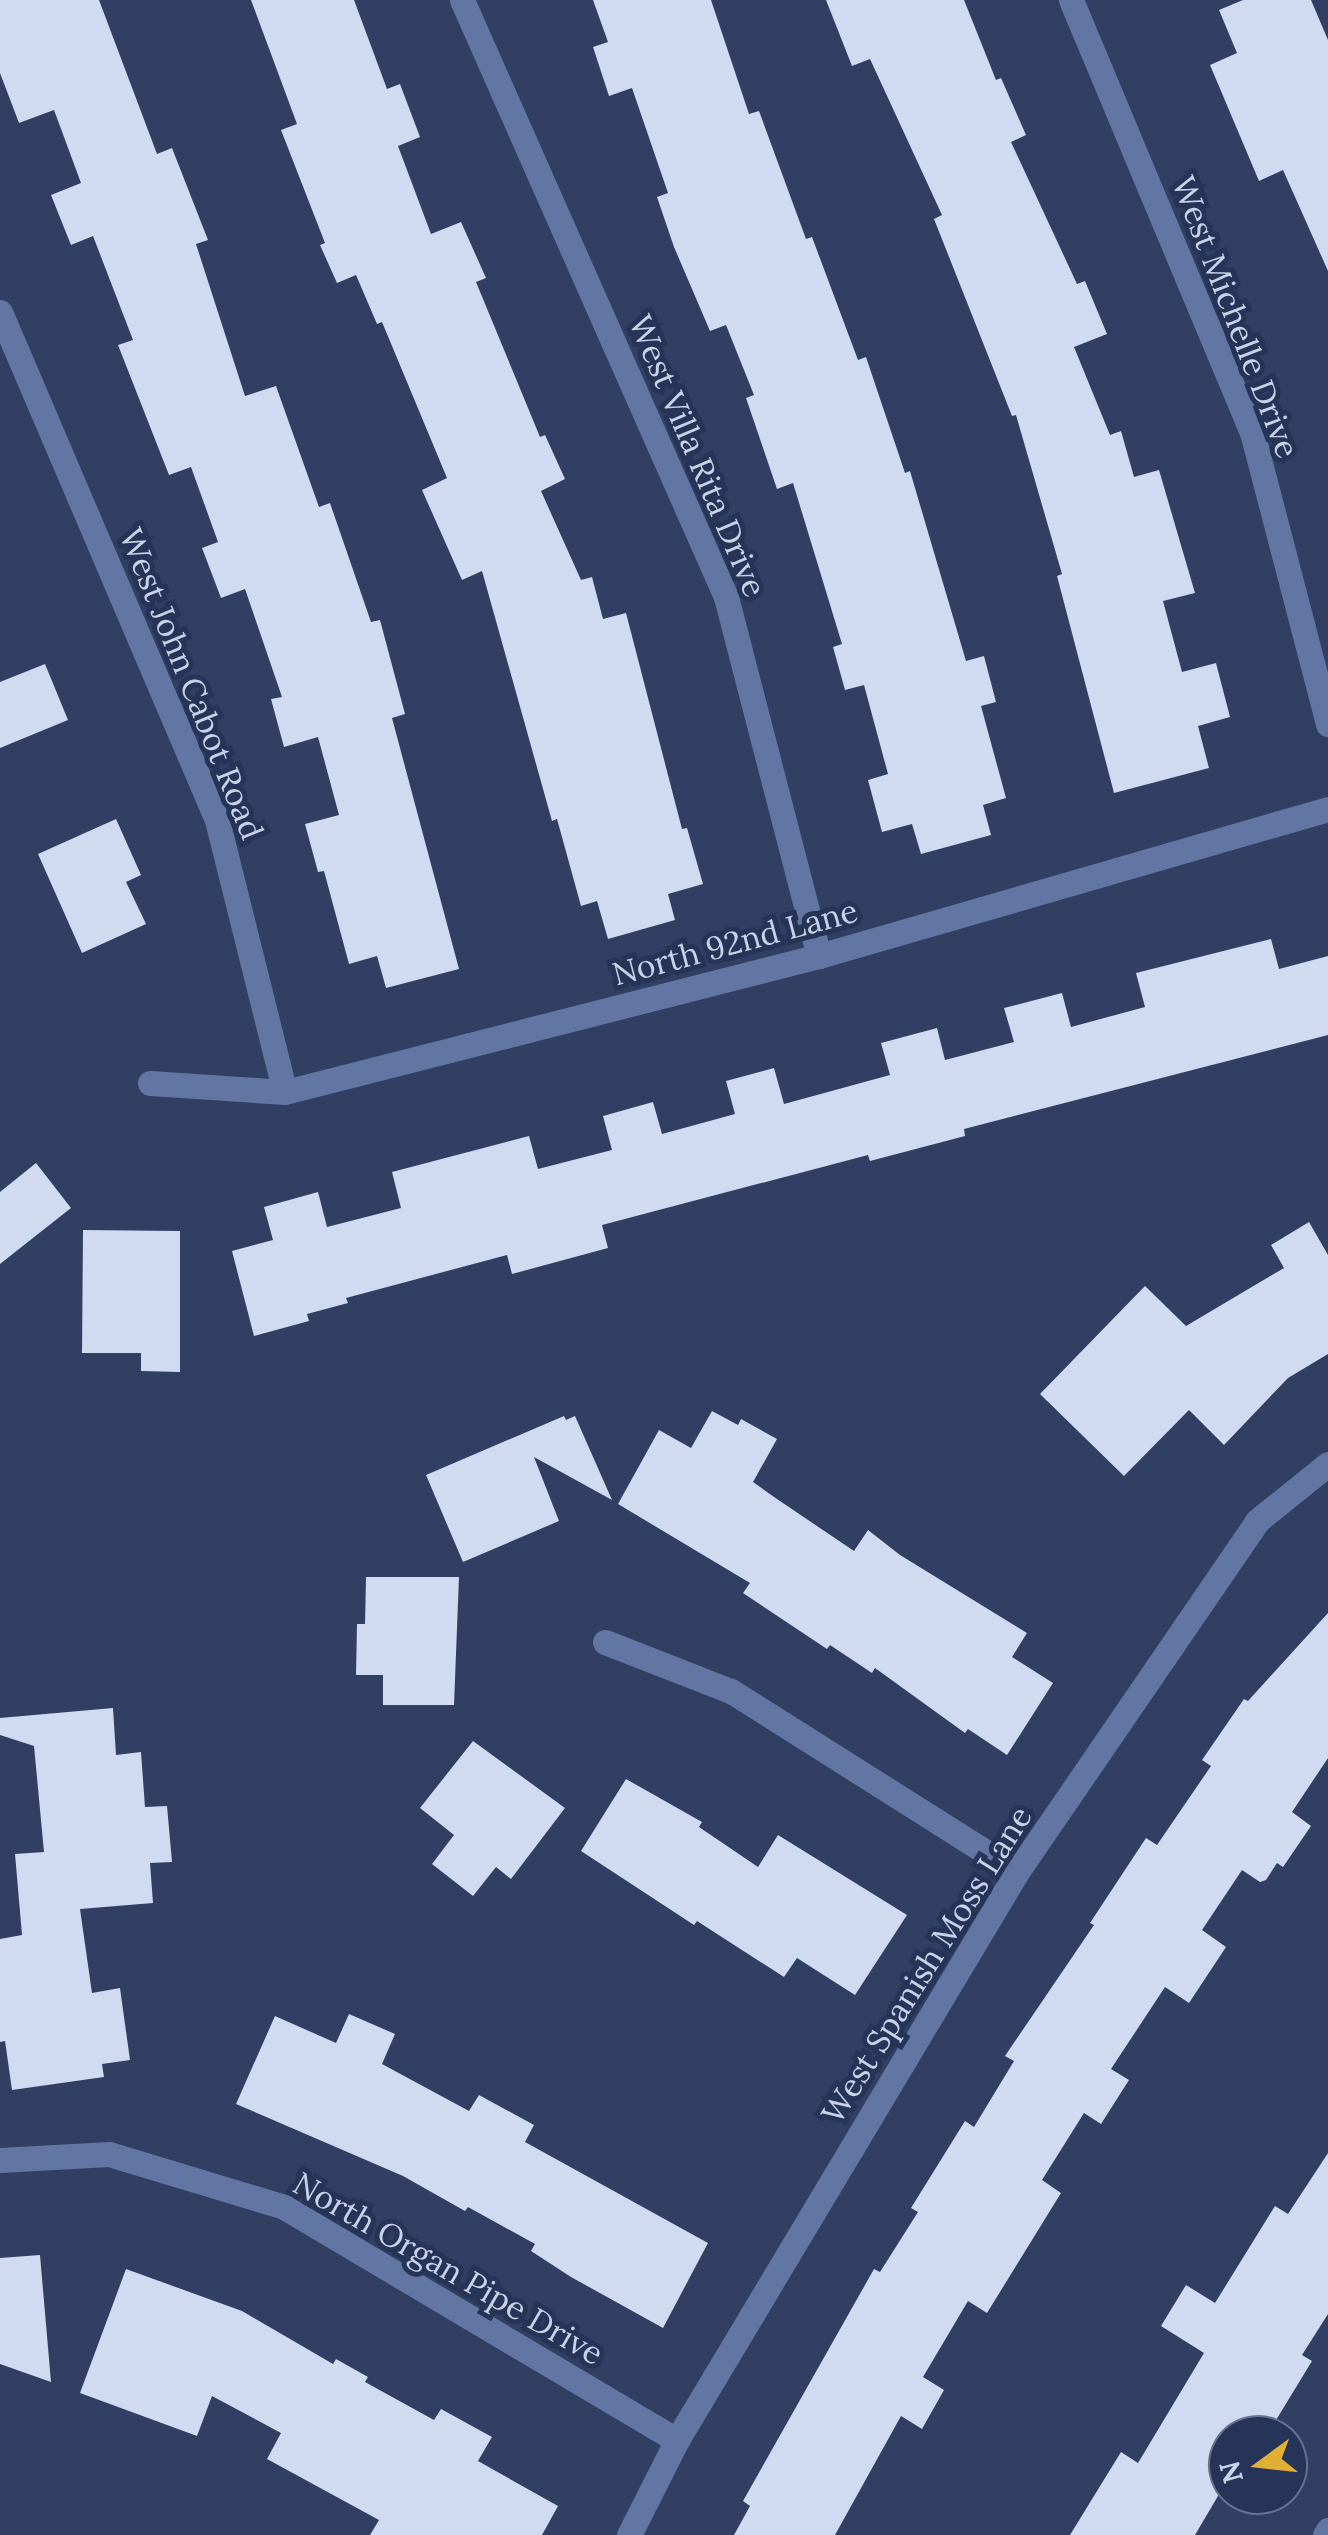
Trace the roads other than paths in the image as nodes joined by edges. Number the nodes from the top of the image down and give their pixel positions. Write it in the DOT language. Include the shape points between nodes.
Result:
graph roads {
  1 [pos="462,0"];
  2 [pos="1071,0"];
  3 [pos="0,312"];
  4 [pos="1328,724"];
  5 [pos="1328,809"];
  6 [pos="818,956"];
  7 [pos="150,1083"];
  8 [pos="286,1092"];
  9 [pos="1328,1464"];
  10 [pos="605,1642"];
  11 [pos="1017,1872"];
  12 [pos="0,2160"];
  13 [pos="677,2440"];
  14 [pos="629,2535"];
  1 -- 6 [label="street, West Villa Rita Drive" via="726,597"];
  2 -- 4 [label="street, West Michelle Drive" via="1252,432"];
  3 -- 8 [label="street, West John Cabot Road" via="217,820"];
  5 -- 6 [label="street, North 92nd Lane"];
  6 -- 8 [label="street, North 92nd Lane"];
  7 -- 8 [label="street, North 92nd Lane"];
  9 -- 11 [label="street, West Spanish Moss Lane" via="1257,1521"];
  10 -- 11 [label="street" via="732,1691"];
  11 -- 13 [label="street, West Spanish Moss Lane"];
  12 -- 13 [label="street, North Organ Pipe Drive" via="109,2154 284,2208"];
  13 -- 14 [label="street, West Spanish Moss Lane"];
}
